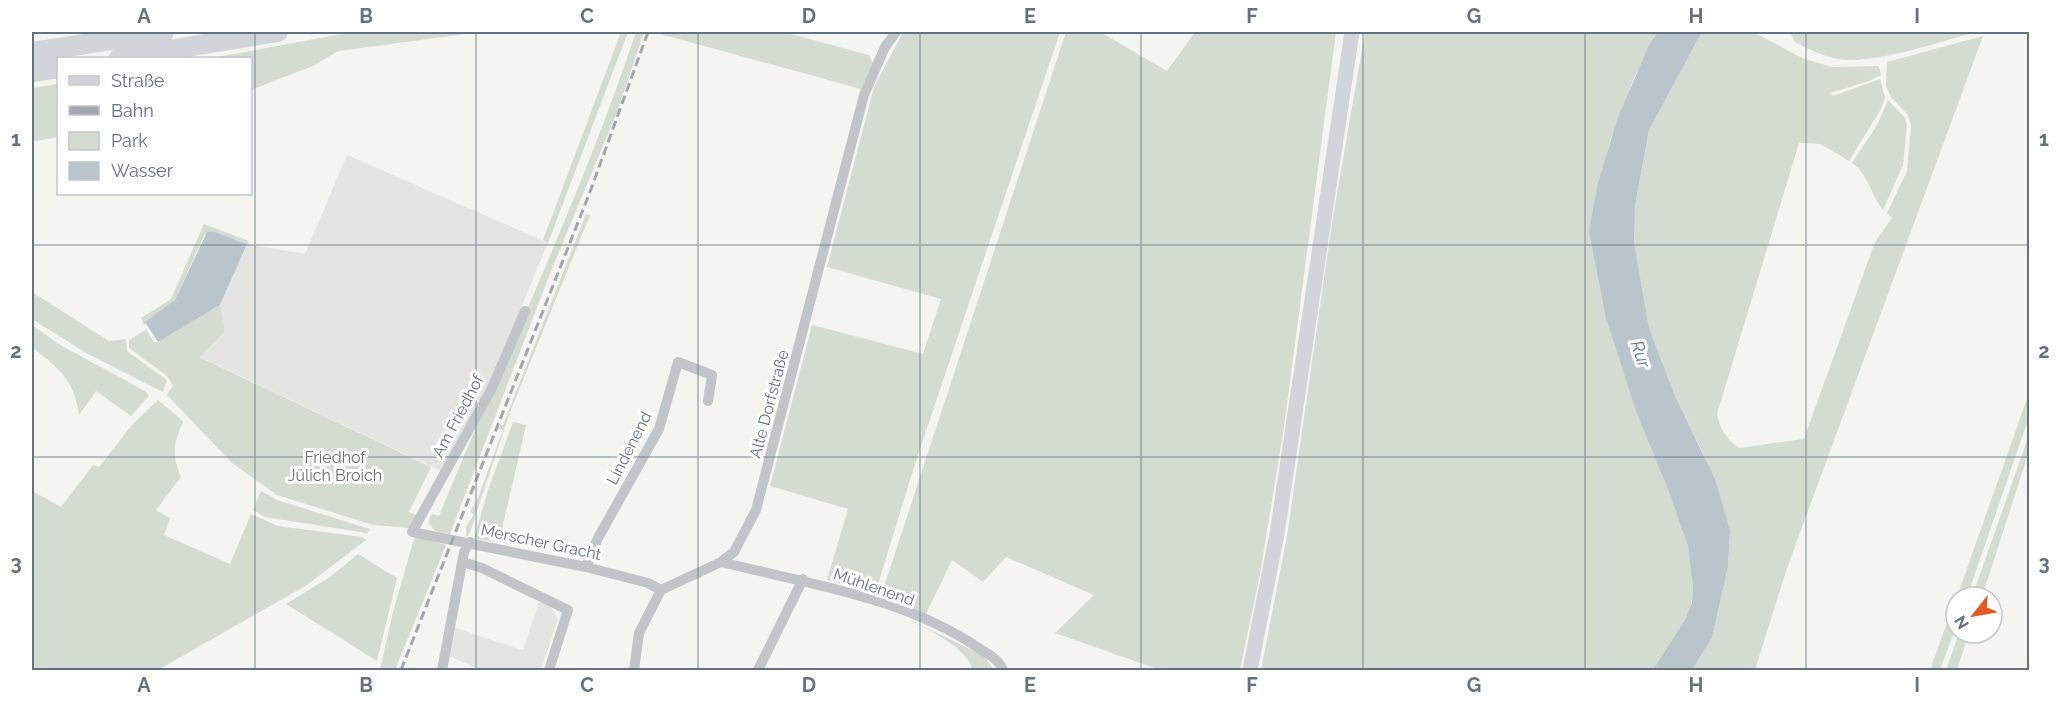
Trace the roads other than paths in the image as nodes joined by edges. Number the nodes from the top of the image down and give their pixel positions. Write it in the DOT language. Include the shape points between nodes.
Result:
graph roads {
  1 [pos="164,32"];
  2 [pos="278,32"];
  3 [pos="896,32"];
  4 [pos="1352,32"];
  5 [pos="32,52"];
  6 [pos="125,57"];
  7 [pos="57,68"];
  8 [pos="32,72"];
  9 [pos="525,311"];
  10 [pos="708,401"];
  11 [pos="412,532"];
  12 [pos="470,542"];
  13 [pos="463,562"];
  14 [pos="721,562"];
  15 [pos="586,567"];
  16 [pos="803,579"];
  17 [pos="661,590"];
  18 [pos="442,670"];
  19 [pos="549,670"];
  20 [pos="634,670"];
  21 [pos="758,670"];
  22 [pos="1003,670"];
  23 [pos="1250,670"];
  1 -- 5 [label="highway"];
  2 -- 6 [label="highway"];
  3 -- 14 [label="street, Alte Dorfstraße" via="885,47 864,95 756,510 740,544"];
  4 -- 23 [label="main road" via="1276,534"];
  7 -- 8 [label="highway"];
  9 -- 11 [label="street, Am Friedhof" via="492,388"];
  10 -- 15 [label="street, Lindenend" via="712,375 678,362 659,429"];
  11 -- 12 [label="street, Merscher Gracht"];
  12 -- 13 [label="street"];
  12 -- 15 [label="street, Merscher Gracht"];
  13 -- 18 [label="street"];
  13 -- 19 [label="street" via="568,610"];
  14 -- 16 [label="street, Mühlenend"];
  14 -- 17 [label="street, Alte Dorfstraße"];
  15 -- 17 [label="street, Merscher Gracht"];
  16 -- 21 [label="street"];
  16 -- 22 [label="street, Mühlenend" via="875,600 961,636 1000,662"];
  17 -- 20 [label="street" via="639,633"];
}
